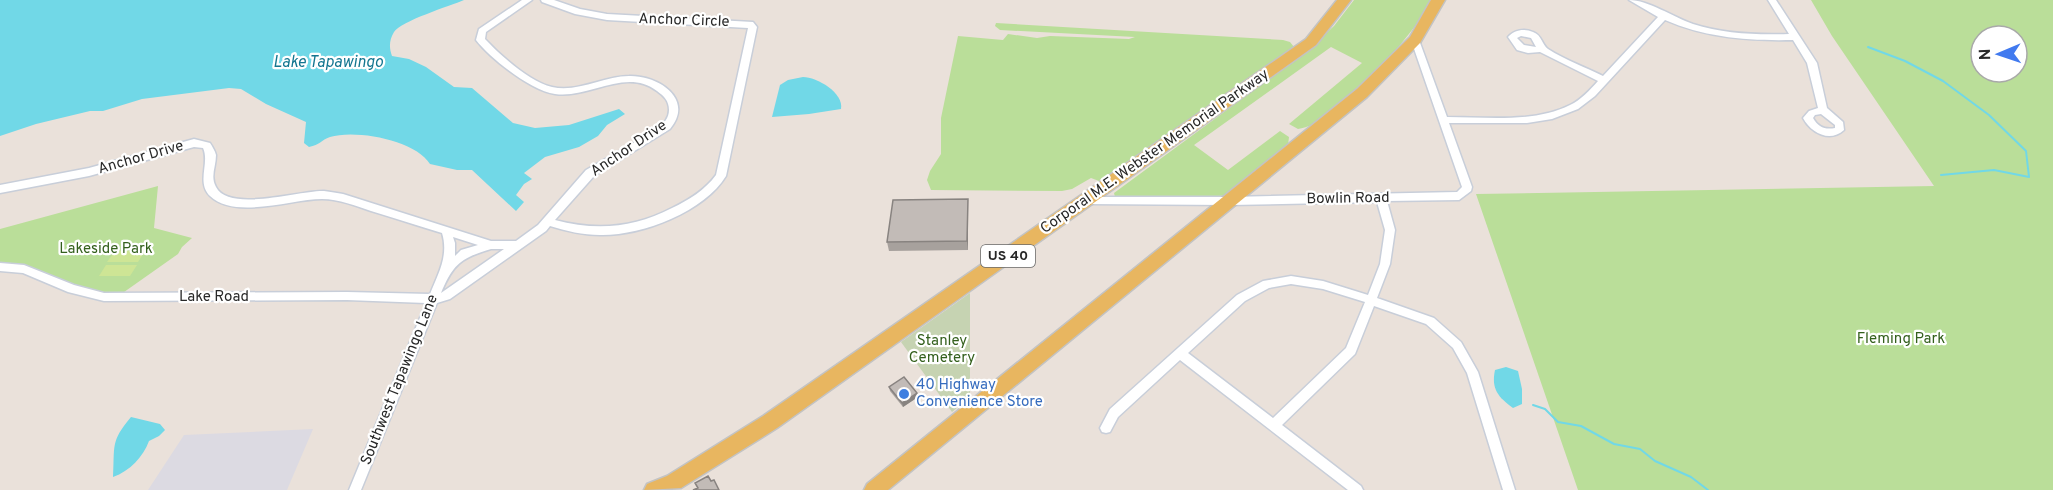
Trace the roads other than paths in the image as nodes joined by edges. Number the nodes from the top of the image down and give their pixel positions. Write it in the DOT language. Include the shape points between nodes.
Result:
graph roads {
  1 [pos="528,0"];
  2 [pos="545,0"];
  3 [pos="1344,0"];
  4 [pos="1438,0"];
  5 [pos="1633,0"];
  6 [pos="1772,0"];
  7 [pos="1663,17"];
  8 [pos="1797,37"];
  9 [pos="1415,40"];
  10 [pos="1541,49"];
  11 [pos="1604,80"];
  12 [pos="1823,110"];
  13 [pos="1445,120"];
  14 [pos="0,189"];
  15 [pos="1381,198"];
  16 [pos="1087,200"];
  17 [pos="1230,201"];
  18 [pos="549,222"];
  19 [pos="446,231"];
  20 [pos="491,245"];
  21 [pos="518,245"];
  22 [pos="0,267"];
  23 [pos="446,271"];
  24 [pos="434,299"];
  25 [pos="1371,300"];
  26 [pos="1179,353"];
  27 [pos="1273,426"];
  28 [pos="1106,429"];
  29 [pos="355,490"];
  30 [pos="654,490"];
  31 [pos="874,490"];
  32 [pos="1357,490"];
  33 [pos="1509,490"];
  1 -- 18 [label="street, Anchor Drive" via="482,31 480,40 531,81 555,91 566,91 639,78 660,87 674,108 668,126 590,173"];
  2 -- 18 [label="street, Anchor Circle" via="578,12 626,19 753,27 721,177 705,195 657,222 631,229 589,231"];
  3 -- 16 [label="main road, Corporal M.E. Webster Memorial Parkway / US 40" via="1311,42"];
  4 -- 9 [label="main road"];
  5 -- 7 [label="street"];
  6 -- 8 [label="street"];
  7 -- 8 [label="street" via="1739,37"];
  7 -- 11 [label="street"];
  8 -- 12 [label="street" via="1812,63"];
  9 -- 13 [label="street"];
  9 -- 17 [label="main road" via="1362,93"];
  10 -- 11 [label="street"];
  11 -- 13 [label="street" via="1582,102 1552,116 1514,121"];
  13 -- 15 [label="street, Bowlin Road" via="1466,191 1454,197"];
  14 -- 19 [label="street, Anchor Drive" via="89,172 194,143 207,145 212,154 206,170 209,187 214,195 228,202 244,204 323,195"];
  15 -- 17 [label="street, Bowlin Road"];
  15 -- 25 [label="street" via="1390,230 1385,264"];
  16 -- 17 [label="street, Bowlin Road"];
  16 -- 30 [label="main road, Corporal M.E. Webster Memorial Parkway / US 40" via="770,422 674,482"];
  17 -- 31 [label="main road"];
  18 -- 21 [label="street, Anchor Drive"];
  19 -- 20 [label="street, Anchor Drive"];
  19 -- 23 [label="street" via="451,251"];
  20 -- 21 [label="street, Anchor Drive"];
  20 -- 23 [label="street, Anchor Drive" via="465,254"];
  21 -- 24 [label="street" via="446,296"];
  22 -- 24 [label="street, Lake Road" via="24,268 72,289 104,297"];
  23 -- 24 [label="street, Southwest Tapawingo Lane"];
  24 -- 29 [label="street, Southwest Tapawingo Lane"];
  25 -- 26 [label="street" via="1291,280 1267,284 1241,298"];
  25 -- 27 [label="street" via="1351,351"];
  25 -- 33 [label="street" via="1430,321 1457,345 1472,372"];
  26 -- 27 [label="street"];
  26 -- 28 [label="street" via="1114,413"];
  27 -- 32 [label="street"];
}
